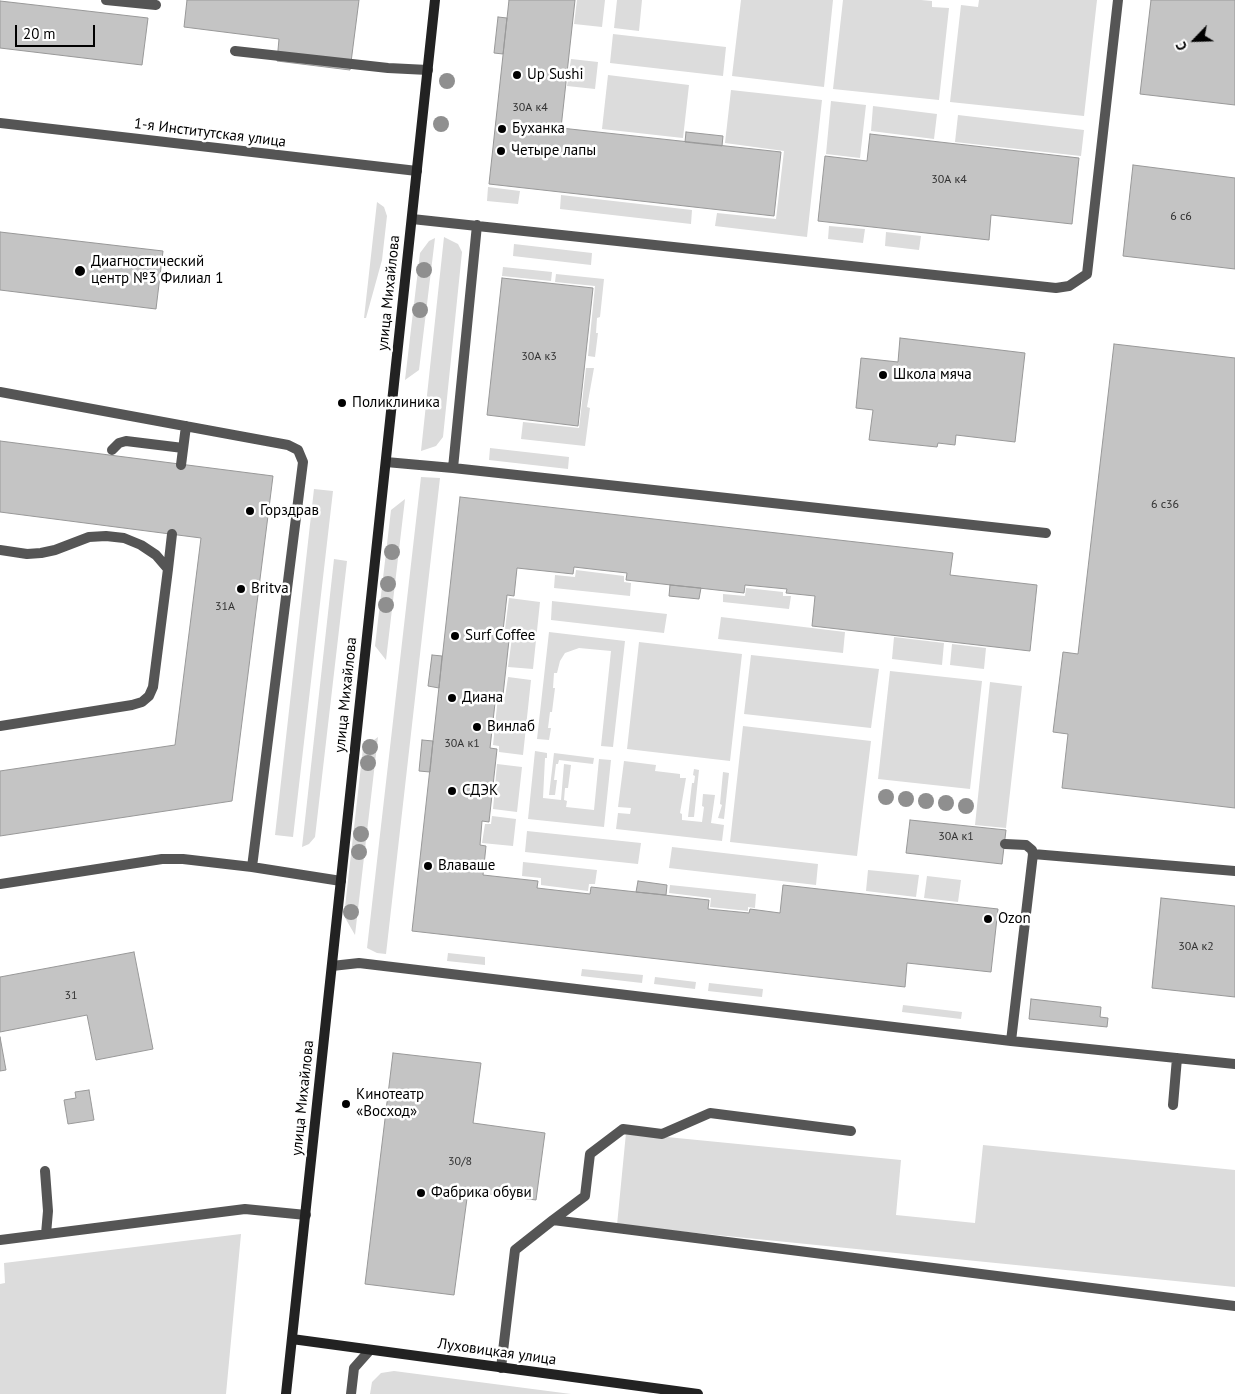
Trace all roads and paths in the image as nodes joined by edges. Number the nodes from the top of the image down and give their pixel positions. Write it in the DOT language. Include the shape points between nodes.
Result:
graph roads {
  1 [pos="106,0"];
  2 [pos="436,0"];
  3 [pos="1118,0"];
  4 [pos="156,5"];
  5 [pos="235,51"];
  6 [pos="428,70"];
  7 [pos="0,124"];
  8 [pos="417,171"];
  9 [pos="412,219"];
  10 [pos="477,225"];
  11 [pos="0,392"];
  12 [pos="186,426"];
  13 [pos="183,448"];
  14 [pos="112,450"];
  15 [pos="386,462"];
  16 [pos="181,464"];
  17 [pos="453,468"];
  18 [pos="1046,533"];
  19 [pos="172,534"];
  20 [pos="0,550"];
  21 [pos="168,569"];
  22 [pos="0,726"];
  23 [pos="1004,844"];
  24 [pos="1033,854"];
  25 [pos="252,868"];
  26 [pos="1235,871"];
  27 [pos="341,881"];
  28 [pos="0,884"];
  29 [pos="332,966"];
  30 [pos="1011,1041"];
  31 [pos="1177,1058"];
  32 [pos="1235,1064"];
  33 [pos="1173,1105"];
  34 [pos="851,1131"];
  35 [pos="45,1171"];
  36 [pos="306,1215"];
  37 [pos="553,1220"];
  38 [pos="46,1234"];
  39 [pos="0,1240"];
  40 [pos="1235,1306"];
  41 [pos="292,1340"];
  42 [pos="370,1350"];
  43 [pos="501,1368"];
  44 [pos="286,1394"];
  45 [pos="351,1394"];
  46 [pos="698,1394"];
  1 -- 4 [label="street"];
  2 -- 6 [label="street, улица Михайлова"];
  3 -- 10 [label="street" via="1087,274 1069,286 1046,287"];
  5 -- 6 [label="street"];
  6 -- 8 [label="street, улица Михайлова"];
  7 -- 8 [label="street, 1-я Институтская улица"];
  8 -- 9 [label="street, улица Михайлова"];
  9 -- 10 [label="street"];
  9 -- 15 [label="street, улица Михайлова"];
  10 -- 17 [label="street"];
  11 -- 12 [label="street"];
  12 -- 13 [label="street"];
  12 -- 25 [label="street" via="288,445 298,450 303,462"];
  13 -- 14 [label="street" via="126,441"];
  13 -- 16 [label="street"];
  15 -- 17 [label="street"];
  15 -- 27 [label="street, улица Михайлова"];
  17 -- 18 [label="street"];
  19 -- 21 [label="street"];
  20 -- 21 [label="street" via="41,554 88,537 124,538 156,555"];
  21 -- 22 [label="street" via="153,687 142,702"];
  23 -- 24 [label="street" via="1026,845"];
  24 -- 26 [label="street"];
  24 -- 30 [label="street"];
  25 -- 27 [label="street"];
  25 -- 28 [label="street" via="162,859"];
  27 -- 29 [label="street, улица Михайлова"];
  29 -- 30 [label="street" via="359,963"];
  29 -- 36 [label="street, улица Михайлова"];
  30 -- 31 [label="street"];
  31 -- 32 [label="street"];
  31 -- 33 [label="street"];
  34 -- 37 [label="street" via="710,1113 662,1134 622,1129 590,1154 585,1196"];
  35 -- 38 [label="street"];
  36 -- 38 [label="street" via="245,1209"];
  36 -- 41 [label="street, улица Михайлова"];
  37 -- 40 [label="street"];
  37 -- 43 [label="street" via="515,1250"];
  38 -- 39 [label="street"];
  41 -- 42 [label="street, Луховицкая улица"];
  41 -- 44 [label="street, улица Михайлова"];
  42 -- 43 [label="street, Луховицкая улица"];
  42 -- 45 [label="street" via="354,1368"];
  43 -- 46 [label="street, Луховицкая улица"];
}
